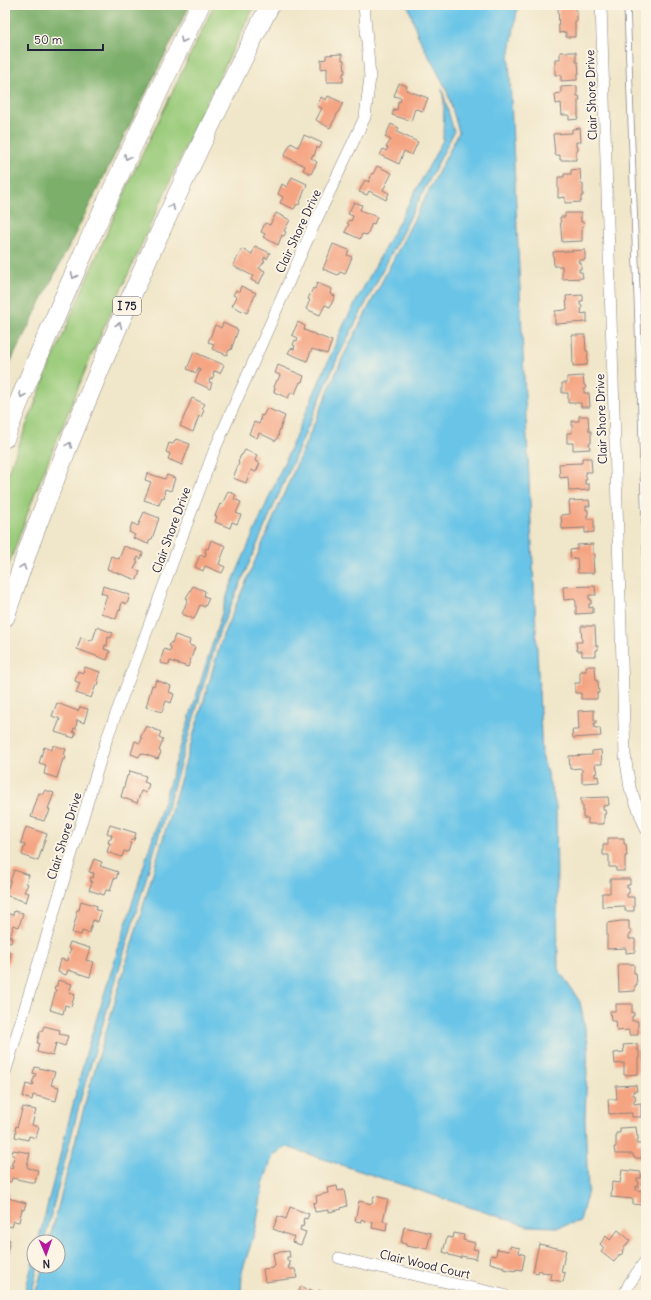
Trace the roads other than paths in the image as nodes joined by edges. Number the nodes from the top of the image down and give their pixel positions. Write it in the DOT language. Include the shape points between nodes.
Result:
graph roads {
  1 [pos="200,5"];
  2 [pos="270,5"];
  3 [pos="364,5"];
  4 [pos="601,5"];
  5 [pos="627,5"];
  6 [pos="5,438"];
  7 [pos="646,554"];
  8 [pos="5,617"];
  9 [pos="646,829"];
  10 [pos="5,1073"];
  11 [pos="339,1258"];
  12 [pos="646,1260"];
  13 [pos="504,1295"];
  14 [pos="624,1295"];
  1 -- 6 [label="highway, one-way" via="112,191"];
  8 -- 2 [label="highway, I 75, one-way" via="36,529 119,324 193,160"];
  3 -- 10 [label="street, Clair Shore Drive" via="370,78 364,117 214,451 107,738"];
  4 -- 9 [label="street, Clair Shore Drive" via="625,755 630,788"];
  5 -- 7 [label="lane"];
  11 -- 13 [label="street, Clair Wood Court"];
  12 -- 14 [label="street"];
}
